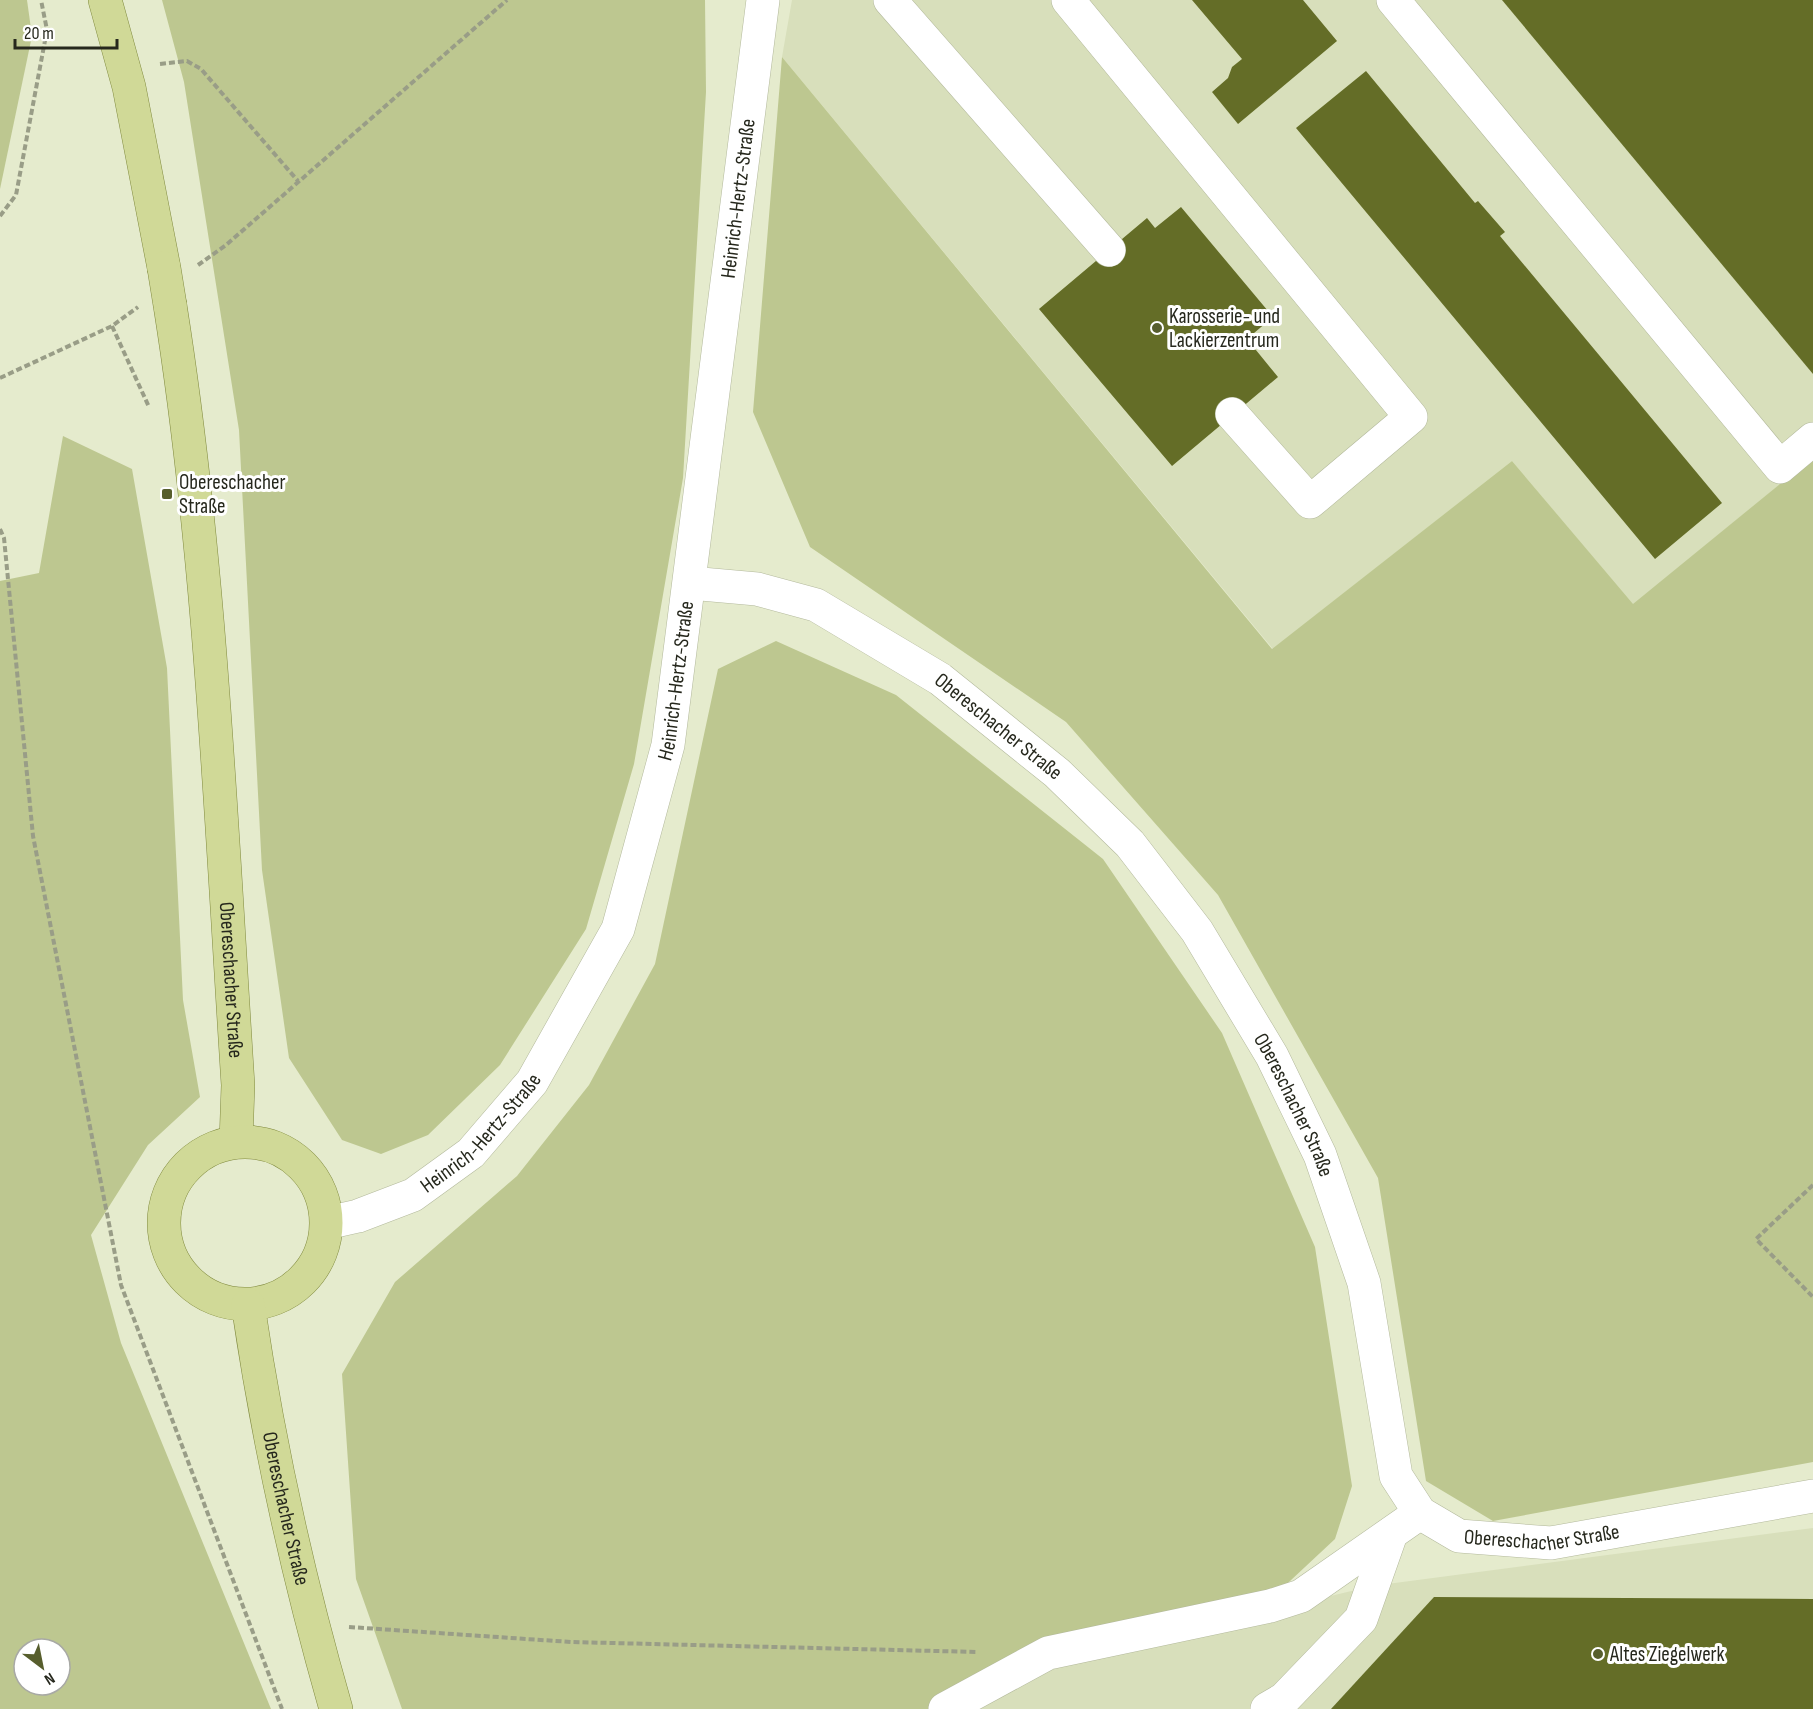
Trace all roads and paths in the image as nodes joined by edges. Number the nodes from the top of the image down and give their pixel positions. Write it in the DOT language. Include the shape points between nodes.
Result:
graph roads {
  1 [pos="41,0"];
  2 [pos="105,0"];
  3 [pos="507,0"];
  4 [pos="764,0"];
  5 [pos="890,0"];
  6 [pos="1068,0"];
  7 [pos="1393,0"];
  8 [pos="160,64"];
  9 [pos="298,181"];
  10 [pos="0,216"];
  11 [pos="226,245"];
  12 [pos="1109,250"];
  13 [pos="0,378"];
  14 [pos="151,412"];
  15 [pos="1232,414"];
  16 [pos="1813,439"];
  17 [pos="0,529"];
  18 [pos="690,583"];
  19 [pos="236,1142"];
  20 [pos="1813,1185"];
  21 [pos="327,1224"];
  22 [pos="1813,1297"];
  23 [pos="248,1305"];
  24 [pos="1813,1496"];
  25 [pos="1420,1513"];
  26 [pos="1391,1533"];
  27 [pos="312,1625"];
  28 [pos="988,1652"];
  29 [pos="282,1709"];
  30 [pos="336,1709"];
  31 [pos="945,1709"];
  32 [pos="1267,1709"];
  1 -- 10 [label="path" via="47,30 16,195"];
  2 -- 19 [label="main road, Obereschacher Straße, bridge" via="129,87 164,268 192,453 209,628 238,1085"];
  3 -- 9 [label="path"];
  4 -- 18 [label="street, Heinrich-Hertz-Straße"];
  5 -- 12 [label="street"];
  6 -- 15 [label="street" via="1411,417 1310,502"];
  7 -- 16 [label="street" via="1780,466"];
  8 -- 9 [label="path" via="187,61 201,69"];
  9 -- 11 [label="path"];
  13 -- 14 [label="path" via="112,326"];
  17 -- 29 [label="path" via="4,538 33,836 121,1285"];
  18 -- 21 [label="street, Heinrich-Hertz-Straße" via="668,745 618,929 532,1082 471,1153 413,1195"];
  18 -- 25 [label="street, Obereschacher Straße" via="757,589 816,605 940,679 1057,773 1130,844 1197,931 1272,1056 1320,1155 1364,1283 1396,1476"];
  19 -- 21 [label="main road" via="259,1143 281,1150 300,1163 315,1180 324,1201"];
  19 -- 23 [label="main road" via="216,1147 183,1171 168,1198 164,1229 177,1268 191,1284 208,1296"];
  20 -- 22 [label="path" via="1756,1239"];
  21 -- 23 [label="main road" via="324,1244 304,1280 288,1293"];
  23 -- 27 [label="main road, Obereschacher Straße" via="256,1361"];
  24 -- 25 [label="street, Obereschacher Straße" via="1551,1543 1459,1536"];
  25 -- 26 [label="street"];
  26 -- 31 [label="street" via="1301,1596 1048,1653"];
  26 -- 32 [label="street" via="1361,1618 1284,1699"];
  27 -- 28 [label="path" via="571,1642"];
  27 -- 30 [label="main road, Obereschacher Straße"];
}
